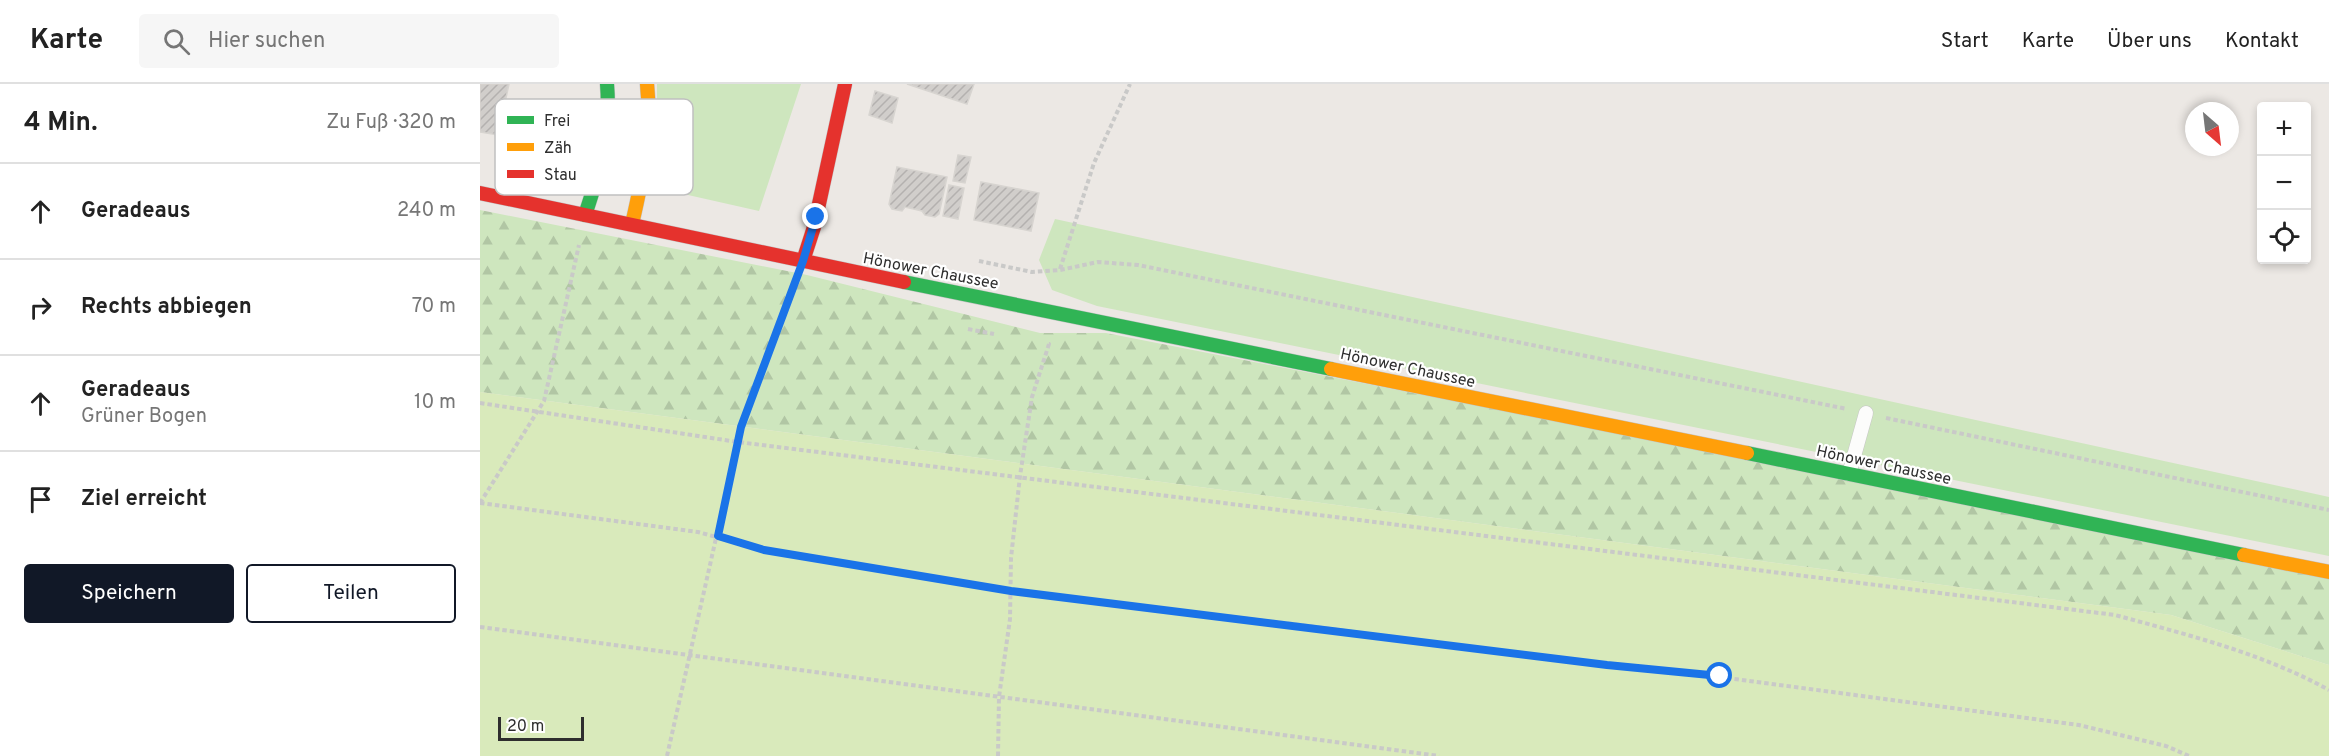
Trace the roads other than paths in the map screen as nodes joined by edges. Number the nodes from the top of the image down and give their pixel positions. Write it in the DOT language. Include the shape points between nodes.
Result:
graph roads {
  1 [pos="608,84"];
  2 [pos="647,84"];
  3 [pos="845,84"];
  4 [pos="609,99"];
  5 [pos="648,99"];
  6 [pos="480,193"];
  7 [pos="592,195"];
  8 [pos="639,195"];
  9 [pos="585,215"];
  10 [pos="632,224"];
  11 [pos="803,261"];
  12 [pos="1866,413"];
  13 [pos="1849,474"];
  14 [pos="2329,572"];
  1 -- 4 [label="main road"];
  2 -- 5 [label="main road"];
  3 -- 11 [label="main road"];
  6 -- 9 [label="main road, Hönower Chaussee"];
  7 -- 9 [label="main road"];
  8 -- 10 [label="main road"];
  9 -- 10 [label="main road, Hönower Chaussee"];
  10 -- 11 [label="main road, Hönower Chaussee"];
  11 -- 13 [label="main road, Hönower Chaussee"];
  12 -- 13 [label="lane"];
  13 -- 14 [label="main road, Hönower Chaussee"];
}
